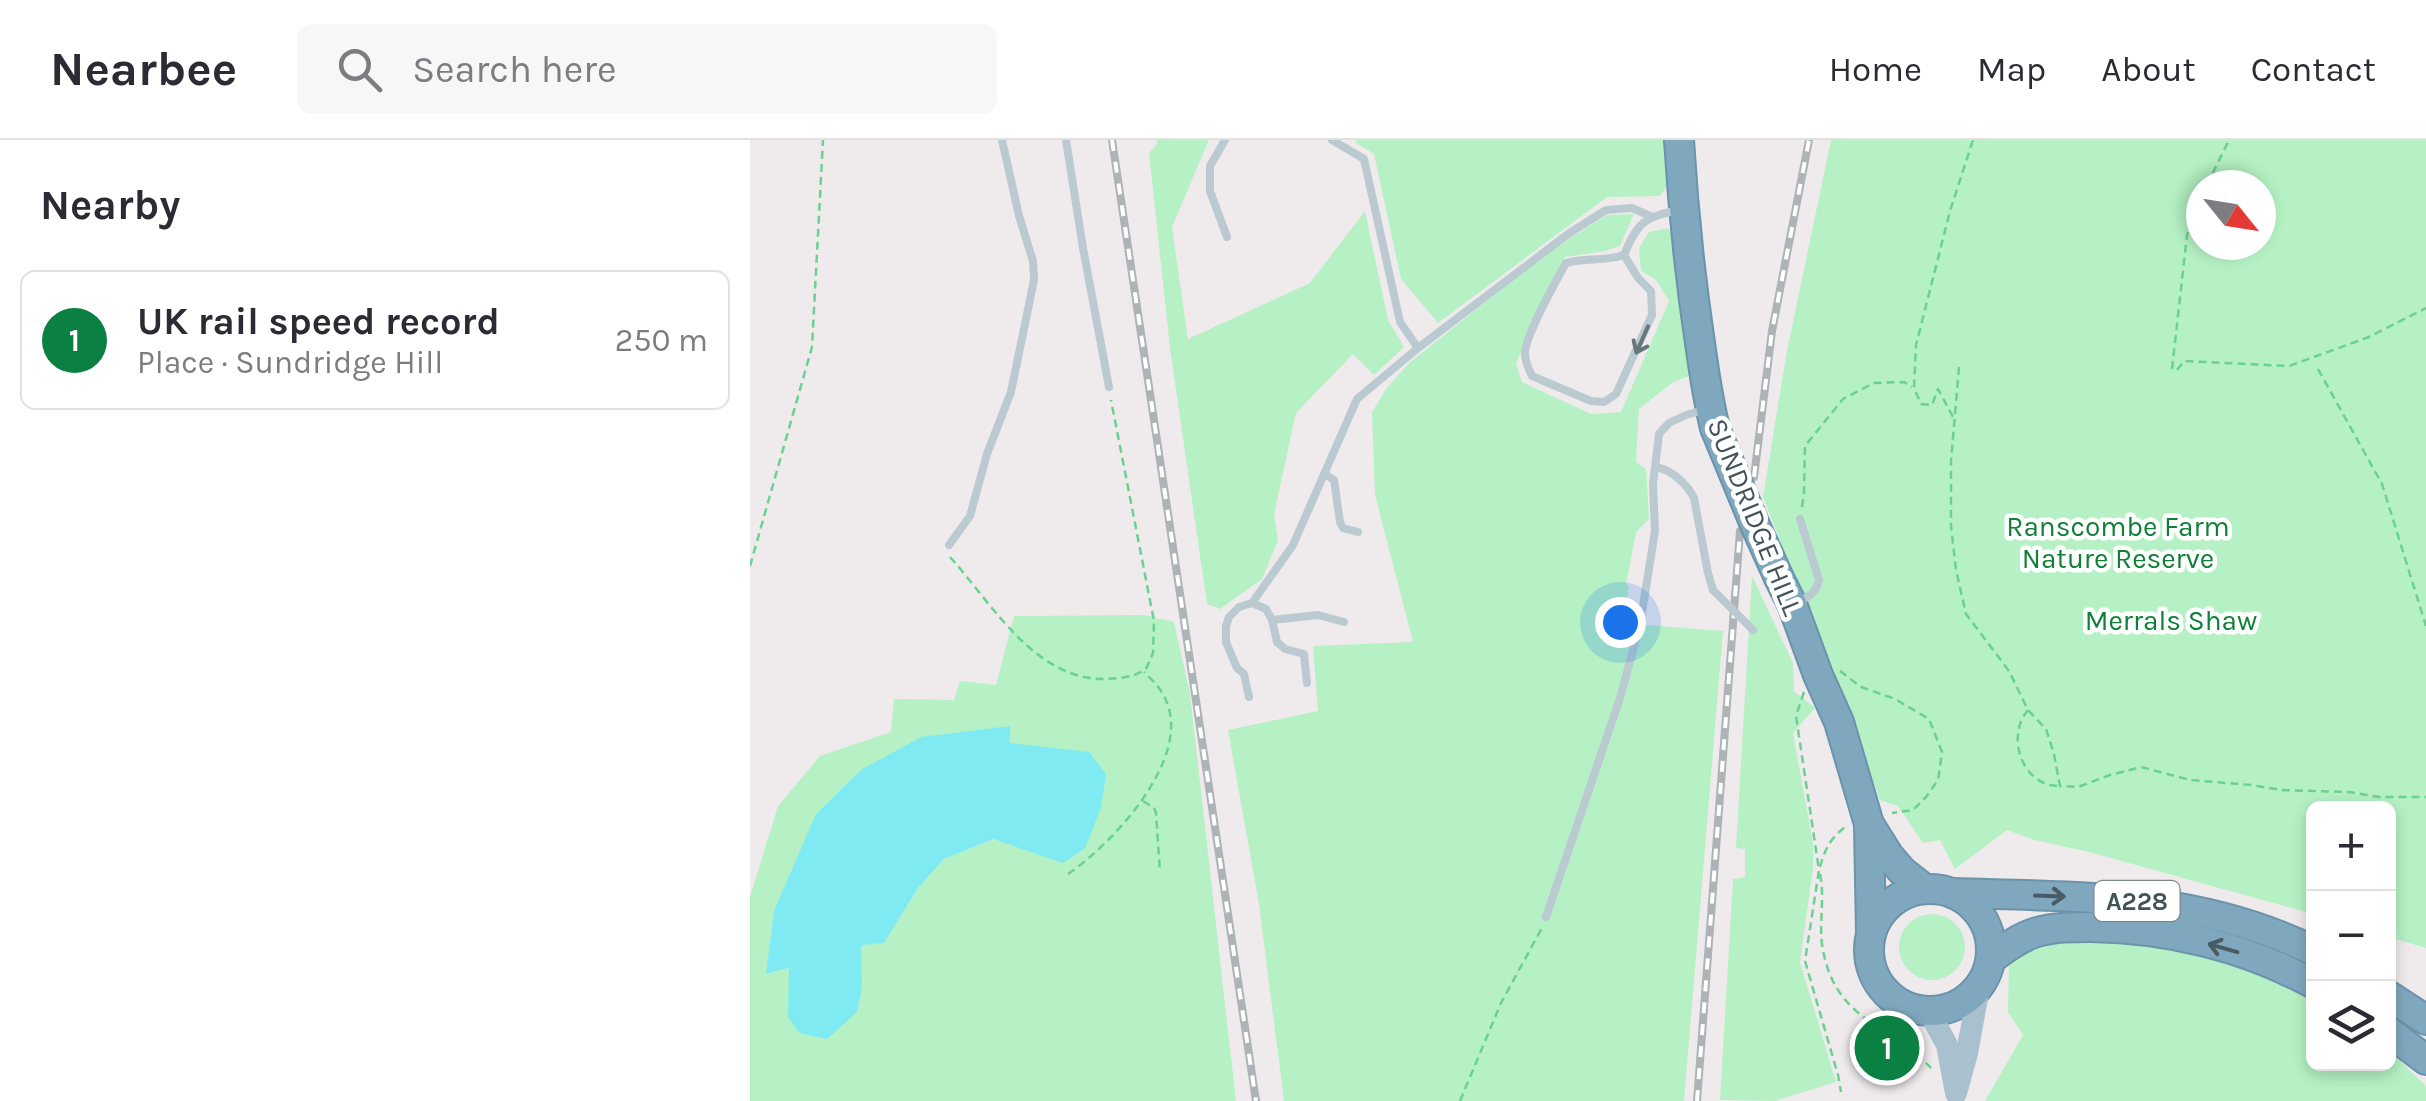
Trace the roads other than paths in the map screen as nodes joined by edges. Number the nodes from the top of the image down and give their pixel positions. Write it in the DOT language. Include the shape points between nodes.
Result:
graph roads {
  1 [pos="1002,140"];
  2 [pos="1066,140"];
  3 [pos="1225,140"];
  4 [pos="1332,140"];
  5 [pos="1679,140"];
  6 [pos="1684,209"];
  7 [pos="1650,216"];
  8 [pos="1227,236"];
  9 [pos="1624,254"];
  10 [pos="1418,348"];
  11 [pos="1109,386"];
  12 [pos="1713,418"];
  13 [pos="1656,467"];
  14 [pos="1324,474"];
  15 [pos="1800,519"];
  16 [pos="1358,532"];
  17 [pos="949,545"];
  18 [pos="1252,602"];
  19 [pos="1792,604"];
  20 [pos="1272,620"];
  21 [pos="1344,622"];
  22 [pos="1753,630"];
  23 [pos="1307,683"];
  24 [pos="1249,697"];
  25 [pos="1870,821"];
  26 [pos="1939,891"];
  27 [pos="1546,918"];
  28 [pos="1871,933"];
  29 [pos="2306,948"];
  30 [pos="1991,959"];
  31 [pos="2307,981"];
  32 [pos="1979,987"];
  33 [pos="2396,1000"];
  34 [pos="1929,1012"];
  35 [pos="2426,1020"];
  36 [pos="2396,1038"];
  37 [pos="2426,1060"];
  38 [pos="1956,1098"];
  1 -- 17 [label="lane" via="1034,280 1011,392 970,516"];
  2 -- 11 [label="lane"];
  3 -- 8 [label="lane" via="1210,166 1210,191"];
  4 -- 10 [label="lane" via="1364,160 1400,322"];
  5 -- 6 [label="highway, SUNDRIDGE HILL"];
  6 -- 7 [label="lane"];
  6 -- 12 [label="highway, SUNDRIDGE HILL"];
  7 -- 9 [label="lane"];
  7 -- 10 [label="lane" via="1632,208 1606,210"];
  9 -- 9 [label="lane, one-way" via="1650,289 1654,308 1616,394 1593,402 1528,372 1529,338 1566,262"];
  10 -- 14 [label="lane" via="1357,399"];
  12 -- 13 [label="lane" via="1683,416 1662,429"];
  12 -- 19 [label="highway, SUNDRIDGE HILL, bridge"];
  13 -- 22 [label="lane, bridge" via="1692,493 1713,590"];
  13 -- 27 [label="lane" via="1653,546 1632,657"];
  14 -- 16 [label="lane" via="1334,480 1340,522"];
  14 -- 18 [label="lane" via="1293,545"];
  15 -- 19 [label="lane" via="1819,580 1811,596"];
  18 -- 20 [label="lane"];
  18 -- 24 [label="lane" via="1234,610 1226,626 1230,657 1244,674"];
  19 -- 25 [label="highway, SUNDRIDGE HILL"];
  20 -- 21 [label="lane" via="1318,615"];
  20 -- 23 [label="lane" via="1277,642 1304,654"];
  25 -- 26 [label="highway, SUNDRIDGE HILL" via="1902,871"];
  25 -- 28 [label="highway, SUNDRIDGE HILL"];
  26 -- 28 [label="highway" via="1907,893 1891,902"];
  26 -- 29 [label="highway, A228, one-way" via="2153,902 2234,919"];
  26 -- 30 [label="highway" via="1970,904 1983,919"];
  28 -- 34 [label="highway" via="1868,952 1880,987 1910,1009"];
  31 -- 30 [label="highway, A228, one-way" via="2246,954 2137,930 2036,932"];
  30 -- 32 [label="highway"];
  32 -- 34 [label="highway" via="1948,1010"];
  32 -- 38 [label="main road"];
  33 -- 35 [label="highway"];
  34 -- 38 [label="main road" via="1947,1045"];
  36 -- 37 [label="highway"];
}
